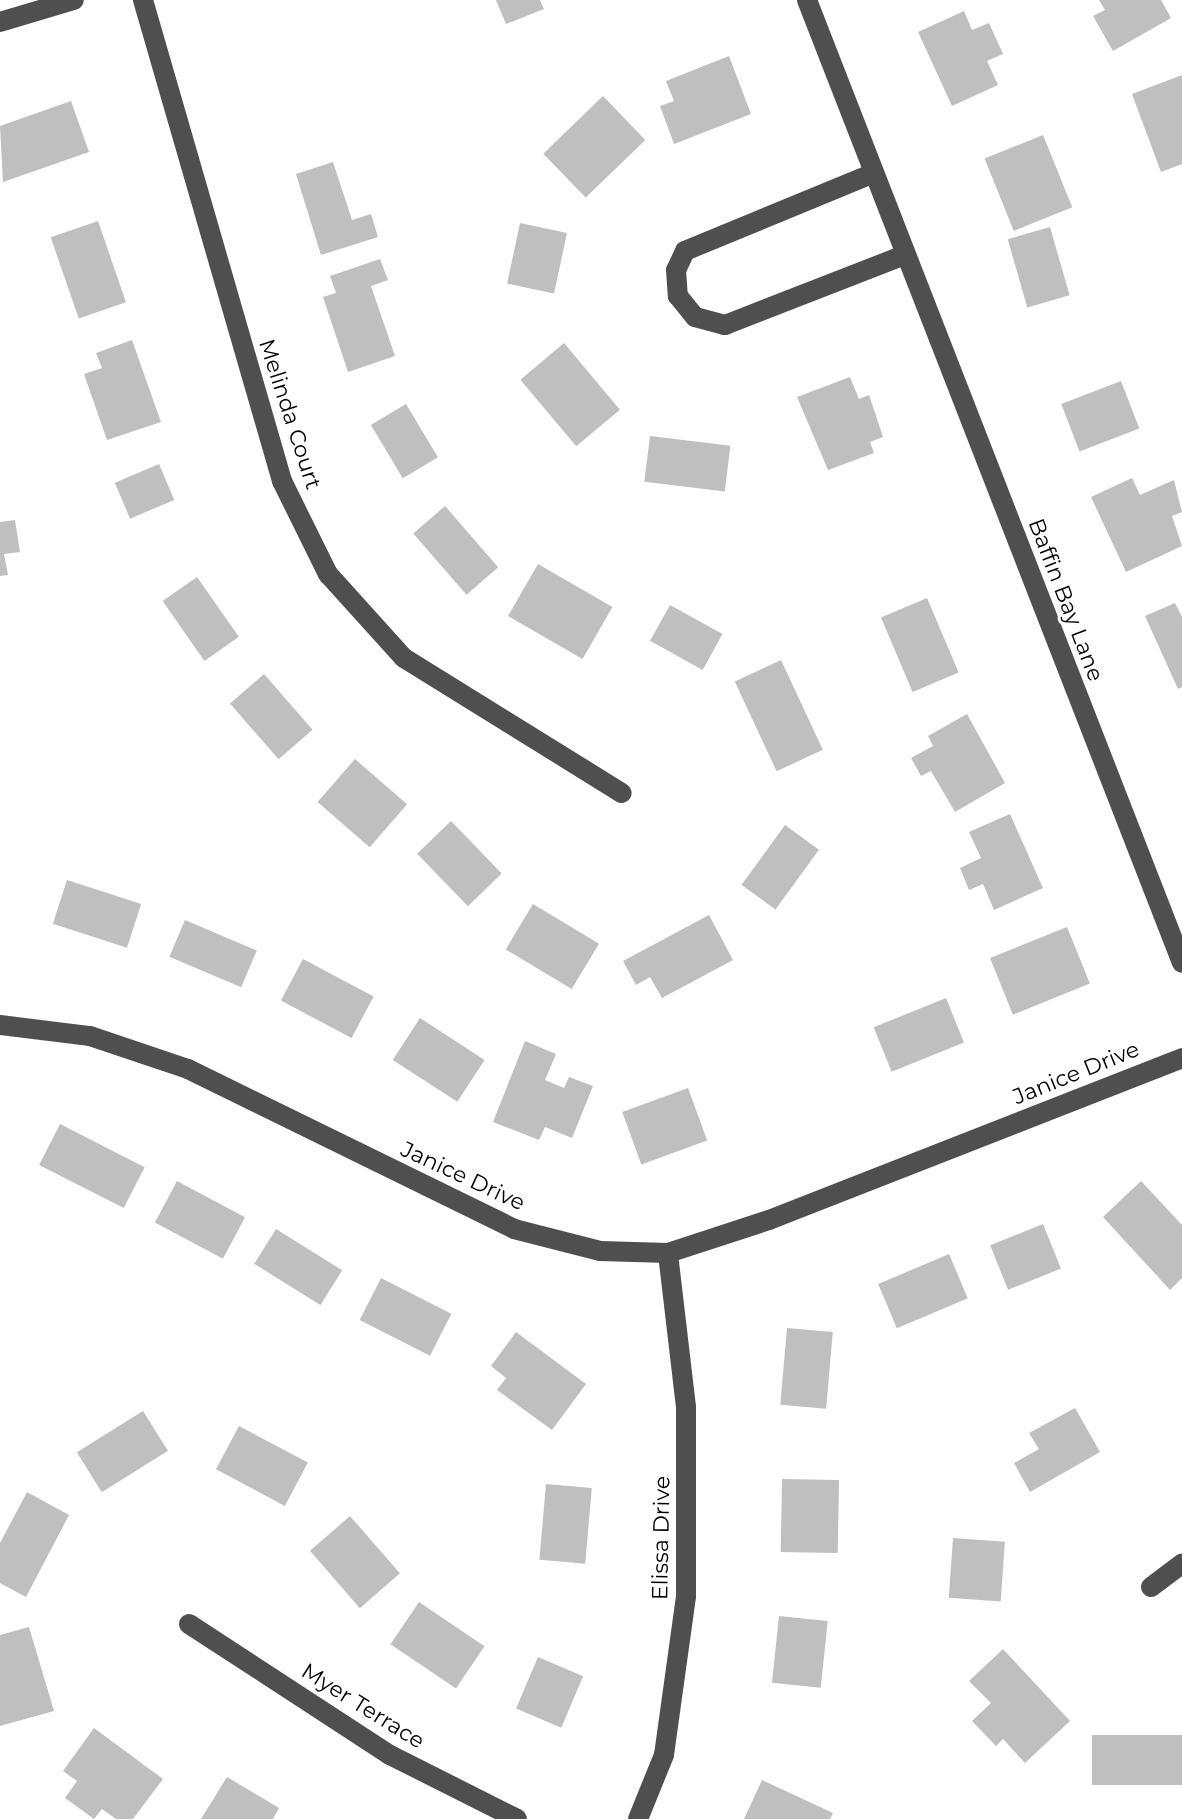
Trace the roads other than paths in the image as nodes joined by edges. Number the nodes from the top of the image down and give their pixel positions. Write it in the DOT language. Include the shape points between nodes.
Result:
graph roads {
  1 [pos="74,0"];
  2 [pos="143,0"];
  3 [pos="807,0"];
  4 [pos="0,22"];
  5 [pos="874,173"];
  6 [pos="905,255"];
  7 [pos="622,793"];
  8 [pos="1182,963"];
  9 [pos="0,1025"];
  10 [pos="1182,1058"];
  11 [pos="668,1253"];
  12 [pos="1182,1564"];
  13 [pos="1151,1587"];
  14 [pos="189,1624"];
  15 [pos="517,1819"];
  16 [pos="638,1819"];
  1 -- 4 [label="street"];
  2 -- 7 [label="street, Melinda Court" via="282,481 328,574 404,658"];
  3 -- 5 [label="street, Baffin Bay Lane"];
  5 -- 6 [label="street, Baffin Bay Lane"];
  5 -- 6 [label="street" via="685,251 676,270 678,296 695,317 725,325"];
  6 -- 8 [label="street, Baffin Bay Lane"];
  9 -- 11 [label="street, Janice Drive" via="90,1036 188,1069 514,1229 600,1251"];
  10 -- 11 [label="street, Janice Drive" via="769,1220"];
  11 -- 16 [label="street, Elissa Drive" via="686,1407 686,1596 664,1755"];
  12 -- 13 [label="street"];
  14 -- 15 [label="street, Myer Terrace" via="390,1755"];
}
